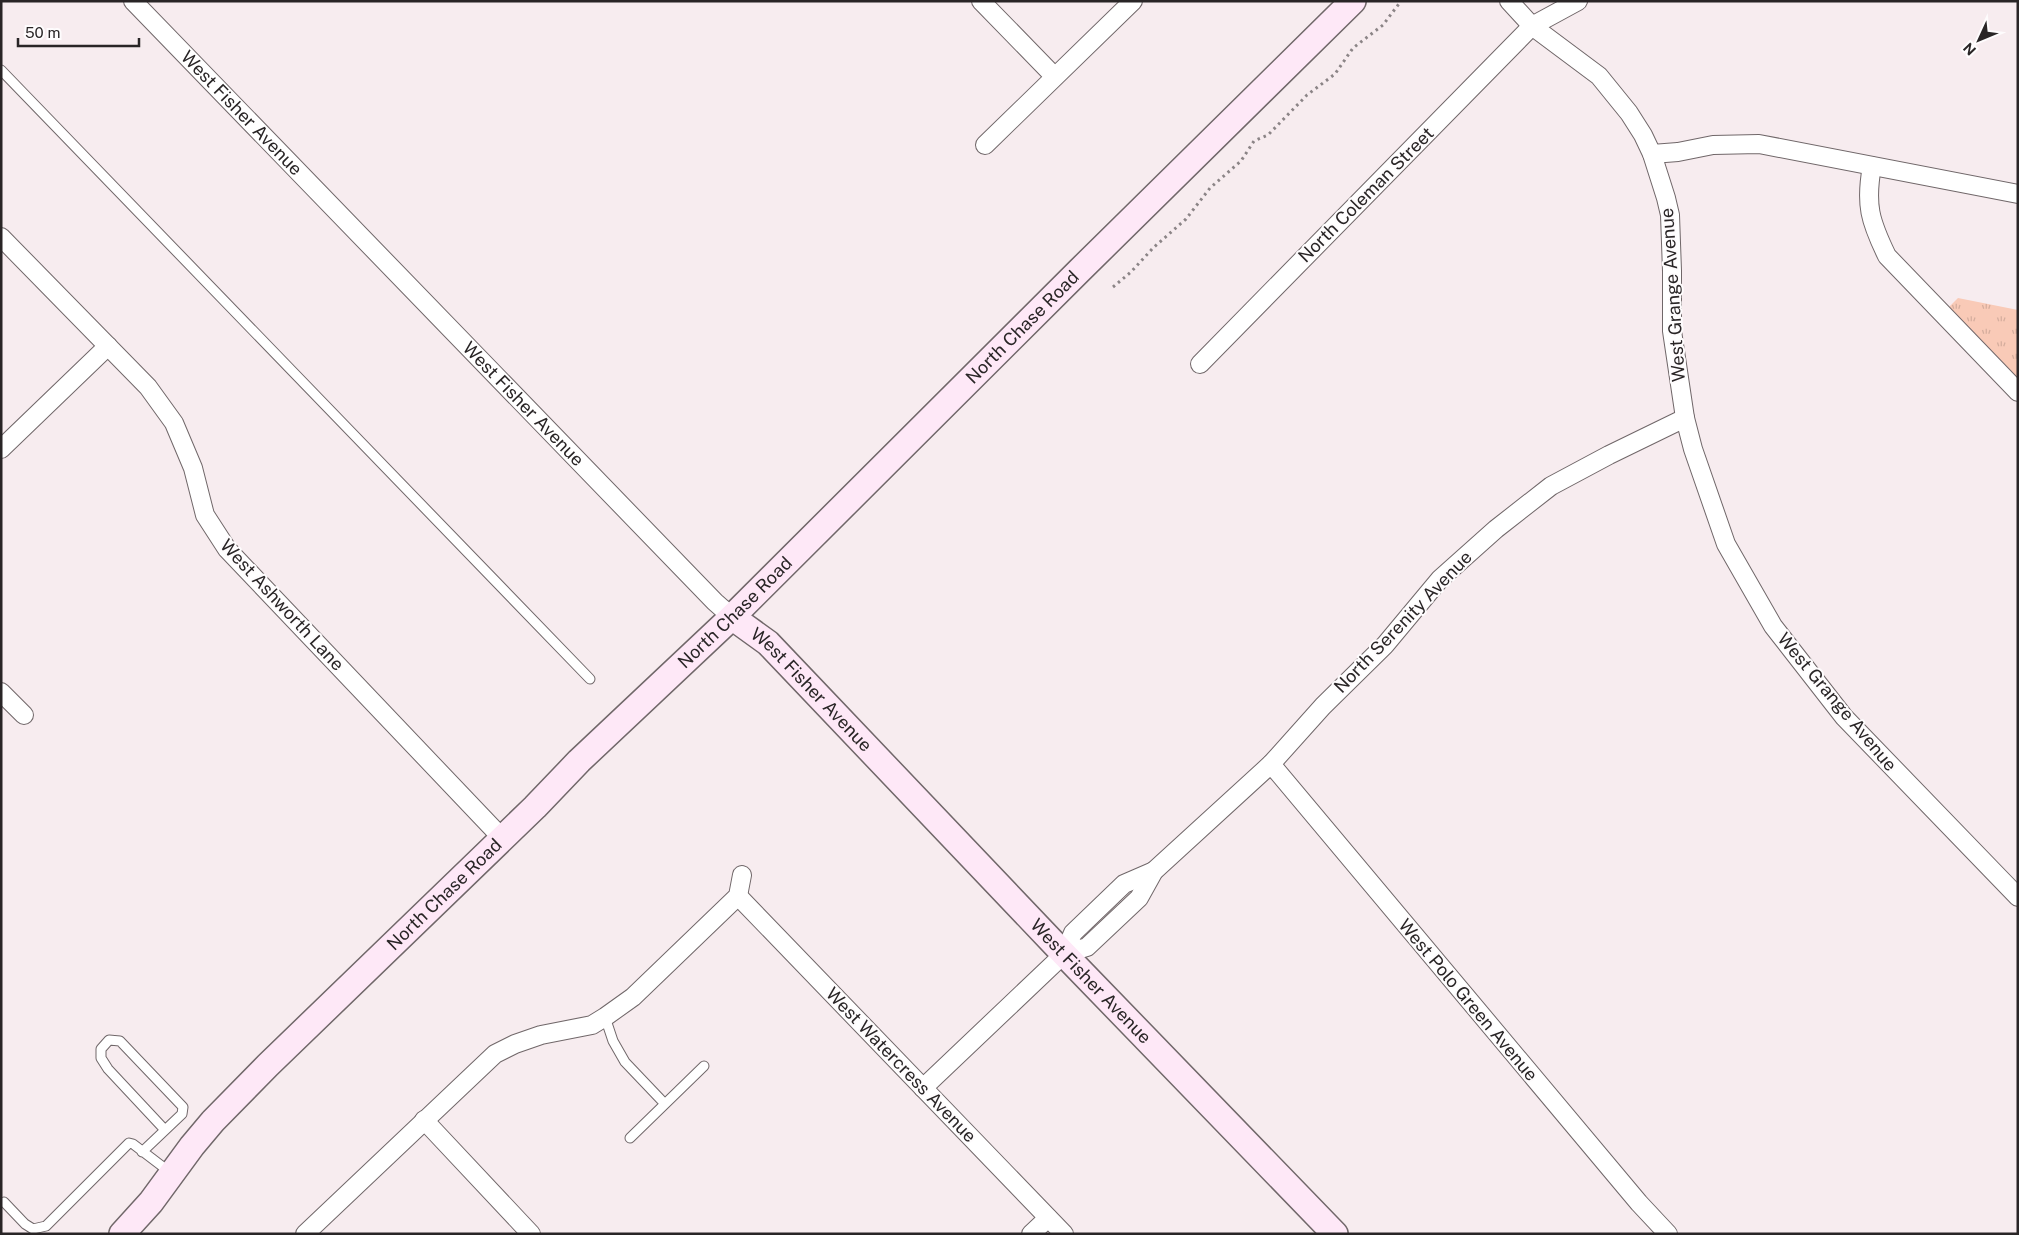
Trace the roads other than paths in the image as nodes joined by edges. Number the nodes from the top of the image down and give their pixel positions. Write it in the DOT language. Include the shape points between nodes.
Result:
graph roads {
  1 [pos="133,1"];
  2 [pos="981,1"];
  3 [pos="1133,1"];
  4 [pos="1353,1"];
  5 [pos="1509,1"];
  6 [pos="1578,1"];
  7 [pos="1532,26"];
  8 [pos="1,70"];
  9 [pos="1054,76"];
  10 [pos="984,145"];
  11 [pos="1652,154"];
  12 [pos="1872,166"];
  13 [pos="2018,194"];
  14 [pos="1,237"];
  15 [pos="108,346"];
  16 [pos="1200,364"];
  17 [pos="2018,392"];
  18 [pos="1685,418"];
  19 [pos="1,448"];
  20 [pos="732,617"];
  21 [pos="590,679"];
  22 [pos="1,692"];
  23 [pos="24,715"];
  24 [pos="1271,764"];
  25 [pos="502,838"];
  26 [pos="742,875"];
  27 [pos="738,896"];
  28 [pos="2018,897"];
  29 [pos="1064,954"];
  30 [pos="605,1017"];
  31 [pos="704,1066"];
  32 [pos="923,1088"];
  33 [pos="665,1104"];
  34 [pos="424,1120"];
  35 [pos="165,1130"];
  36 [pos="630,1138"];
  37 [pos="142,1152"];
  38 [pos="171,1173"];
  39 [pos="4,1202"];
  40 [pos="1048,1218"];
  41 [pos="122,1232"];
  42 [pos="305,1234"];
  43 [pos="531,1234"];
  44 [pos="1031,1234"];
  45 [pos="1064,1234"];
  46 [pos="1335,1234"];
  47 [pos="1668,1234"];
  1 -- 20 [label="street, West Fisher Avenue"];
  2 -- 9 [label="street"];
  3 -- 9 [label="street"];
  4 -- 20 [label="street, North Chase Road"];
  5 -- 7 [label="street, West Grange Avenue"];
  6 -- 7 [label="street, North Coleman Street"];
  7 -- 11 [label="street, West Grange Avenue" via="1599,76 1629,113"];
  7 -- 16 [label="street, North Coleman Street"];
  8 -- 21 [label="lane"];
  9 -- 10 [label="street"];
  11 -- 12 [label="street" via="1713,145 1759,144"];
  11 -- 18 [label="street, West Grange Avenue" via="1670,216 1672,331"];
  12 -- 13 [label="street"];
  12 -- 17 [label="street" via="1869,208 1887,256"];
  14 -- 15 [label="street, West Ashworth Lane"];
  15 -- 19 [label="street"];
  15 -- 25 [label="street, West Ashworth Lane" via="148,387 174,423 193,468 205,515 227,550"];
  18 -- 24 [label="street, North Serenity Avenue" via="1608,454 1551,486 1496,529 1440,578 1385,645 1323,706"];
  18 -- 28 [label="street, West Grange Avenue" via="1692,449 1726,544 1773,626 1844,717"];
  20 -- 25 [label="street, North Chase Road"];
  20 -- 29 [label="street, West Fisher Avenue" via="768,644"];
  22 -- 23 [label="street"];
  24 -- 29 [label="street, North Serenity Avenue" via="1154,870 1124,884 1072,933"];
  24 -- 47 [label="street, West Polo Green Avenue" via="1632,1196"];
  25 -- 38 [label="street, North Chase Road" via="213,1121"];
  26 -- 27 [label="street"];
  27 -- 30 [label="street" via="633,996"];
  27 -- 32 [label="street, West Watercress Avenue"];
  29 -- 32 [label="street, North Serenity Avenue"];
  29 -- 46 [label="street, West Fisher Avenue"];
  30 -- 33 [label="lane" via="625,1062"];
  30 -- 34 [label="street" via="592,1025 541,1035 495,1054"];
  31 -- 33 [label="lane"];
  32 -- 40 [label="street, West Watercress Avenue"];
  33 -- 36 [label="lane"];
  34 -- 42 [label="street"];
  34 -- 43 [label="street"];
  35 -- 35 [label="lane" via="182,1114 181,1104 120,1040 108,1040 101,1049 101,1058"];
  35 -- 37 [label="lane"];
  37 -- 38 [label="lane"];
  37 -- 39 [label="lane" via="129,1143 46,1226 33,1229"];
  38 -- 41 [label="street, North Chase Road" via="151,1202"];
  40 -- 44 [label="street"];
  40 -- 45 [label="street, West Watercress Avenue"];
}
